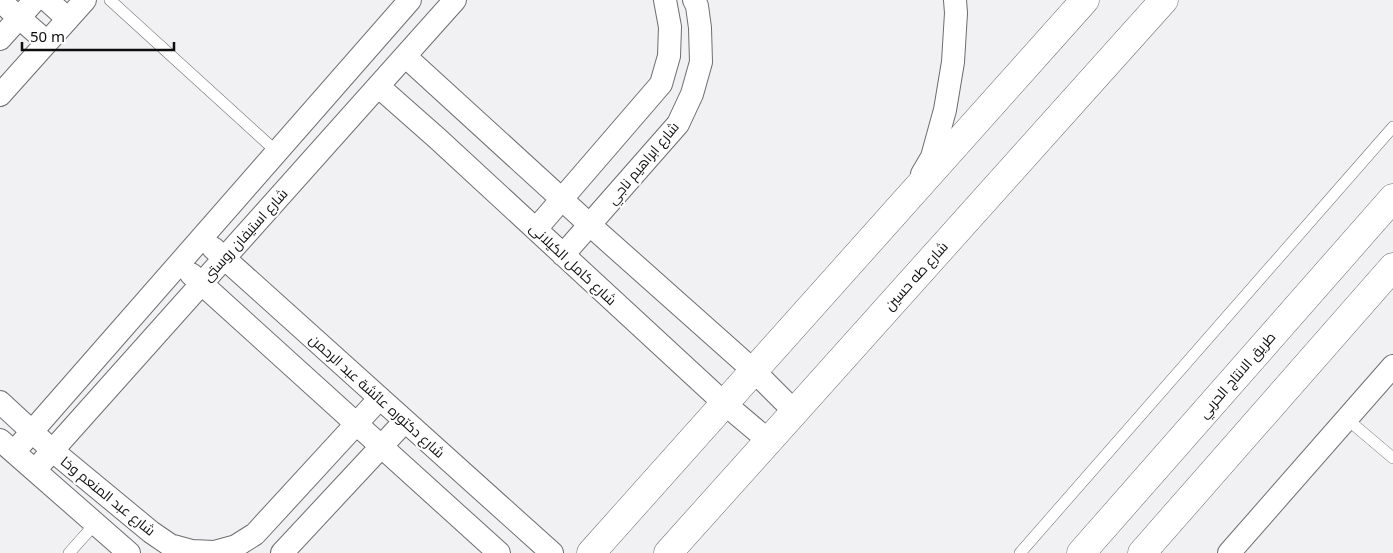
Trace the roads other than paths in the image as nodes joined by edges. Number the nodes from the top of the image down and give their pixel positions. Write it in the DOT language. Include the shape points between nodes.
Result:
graph roads {
  1 [pos="35,0"];
  2 [pos="47,0"];
  3 [pos="84,0"];
  4 [pos="110,0"];
  5 [pos="410,0"];
  6 [pos="455,0"];
  7 [pos="665,0"];
  8 [pos="694,0"];
  9 [pos="955,0"];
  10 [pos="1085,0"];
  11 [pos="1164,0"];
  12 [pos="0,1"];
  13 [pos="19,18"];
  14 [pos="68,19"];
  15 [pos="0,39"];
  16 [pos="47,42"];
  17 [pos="405,56"];
  18 [pos="378,86"];
  19 [pos="0,95"];
  20 [pos="1393,127"];
  21 [pos="277,152"];
  22 [pos="908,198"];
  23 [pos="1393,198"];
  24 [pos="562,200"];
  25 [pos="590,225"];
  26 [pos="536,229"];
  27 [pos="202,238"];
  28 [pos="564,255"];
  29 [pos="224,258"];
  30 [pos="180,264"];
  31 [pos="1393,267"];
  32 [pos="202,284"];
  33 [pos="1393,366"];
  34 [pos="754,371"];
  35 [pos="380,398"];
  36 [pos="0,402"];
  37 [pos="725,404"];
  38 [pos="795,412"];
  39 [pos="1347,418"];
  40 [pos="405,421"];
  41 [pos="357,424"];
  42 [pos="32,432"];
  43 [pos="769,441"];
  44 [pos="7,446"];
  45 [pos="381,447"];
  46 [pos="53,451"];
  47 [pos="1393,458"];
  48 [pos="35,470"];
  49 [pos="95,524"];
  50 [pos="69,553"];
  51 [pos="129,553"];
  52 [pos="282,553"];
  53 [pos="499,553"];
  54 [pos="552,553"];
  55 [pos="592,553"];
  56 [pos="668,553"];
  57 [pos="1020,553"];
  58 [pos="1082,553"];
  59 [pos="1142,553"];
  60 [pos="1229,553"];
  1 -- 13 [label="street"];
  2 -- 14 [label="street"];
  3 -- 14 [label="street"];
  4 -- 21 [label="lane"];
  5 -- 21 [label="street"];
  6 -- 17 [label="street, شارع استيفان روستى"];
  7 -- 24 [label="street" via="670,27 669,56 661,84"];
  8 -- 25 [label="street, شارع ابراهيم ناجي" via="700,28 701,62 692,94 678,124"];
  9 -- 22 [label="street" via="953,62 945,110 932,157"];
  10 -- 22 [label="street"];
  11 -- 38 [label="street, شارع طه حسين"];
  12 -- 13 [label="street"];
  13 -- 15 [label="street"];
  13 -- 16 [label="street"];
  14 -- 16 [label="street"];
  16 -- 19 [label="street"];
  17 -- 18 [label="street, شارع استيفان روستى"];
  17 -- 24 [label="street"];
  18 -- 26 [label="street, شارع كامل الكيلانى"];
  18 -- 29 [label="street, شارع استيفان روستى"];
  20 -- 57 [label="lane"];
  21 -- 27 [label="street"];
  22 -- 34 [label="street"];
  23 -- 58 [label="street, طريق الانتاج الحربي"];
  24 -- 25 [label="street"];
  24 -- 26 [label="street"];
  25 -- 28 [label="street, شارع ابراهيم ناجي"];
  25 -- 34 [label="street"];
  26 -- 28 [label="street, شارع كامل الكيلانى"];
  27 -- 29 [label="street, شارع دكتوره عائشة عبد الرحمن"];
  27 -- 30 [label="street"];
  28 -- 37 [label="street, شارع كامل الكيلانى"];
  29 -- 32 [label="street, شارع استيفان روستى"];
  29 -- 35 [label="street, شارع دكتوره عائشة عبد الرحمن"];
  30 -- 32 [label="street"];
  30 -- 42 [label="street"];
  31 -- 59 [label="street"];
  32 -- 41 [label="street"];
  32 -- 46 [label="street, شارع استيفان روستى"];
  33 -- 39 [label="street"];
  34 -- 37 [label="street"];
  34 -- 38 [label="street"];
  35 -- 40 [label="street, شارع دكتوره عائشة عبد الرحمن"];
  35 -- 41 [label="street, شارع عبد المنعم وخا"];
  36 -- 42 [label="street, شارع عبد المنعم وخا"];
  37 -- 43 [label="street, شارع كامل الكيلانى"];
  37 -- 55 [label="street"];
  38 -- 43 [label="street, شارع طه حسين"];
  39 -- 47 [label="lane"];
  39 -- 60 [label="street"];
  40 -- 45 [label="street"];
  40 -- 54 [label="street, شارع دكتوره عائشة عبد الرحمن"];
  41 -- 45 [label="street"];
  41 -- 46 [label="street, شارع عبد المنعم وخا" via="254,534 236,546 214,552 170,545"];
  42 -- 44 [label="street"];
  42 -- 46 [label="street, شارع عبد المنعم وخا"];
  43 -- 56 [label="street, شارع طه حسين"];
  44 -- 48 [label="street, شارع عبد المنعم وخا"];
  45 -- 52 [label="street"];
  45 -- 53 [label="street"];
  46 -- 48 [label="street, شارع استيفان روستى"];
  48 -- 49 [label="street, شارع عبد المنعم وخا"];
  49 -- 50 [label="lane"];
  49 -- 51 [label="street, شارع عبد المنعم وخا"];
}
